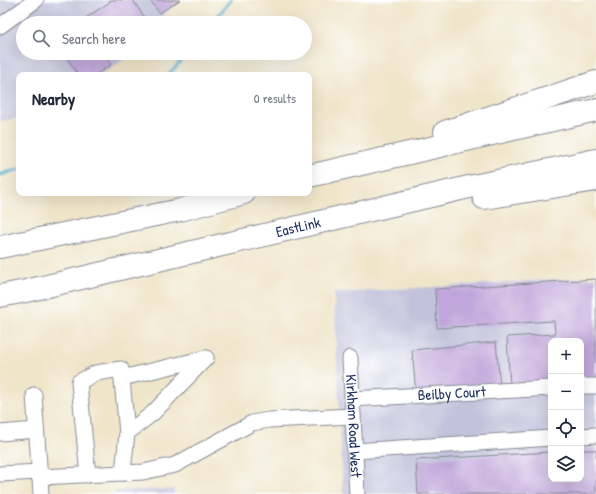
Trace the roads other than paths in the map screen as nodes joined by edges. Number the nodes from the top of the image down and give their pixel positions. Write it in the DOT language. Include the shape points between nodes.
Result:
graph roads {
  1 [pos="36,0"];
  2 [pos="0,26"];
  3 [pos="596,82"];
  4 [pos="596,110"];
  5 [pos="596,160"];
  6 [pos="340,168"];
  7 [pos="312,175"];
  8 [pos="596,180"];
  9 [pos="233,196"];
  10 [pos="0,247"];
  11 [pos="26,291"];
  12 [pos="0,296"];
  13 [pos="350,358"];
  14 [pos="122,378"];
  15 [pos="584,386"];
  16 [pos="596,386"];
  17 [pos="548,388"];
  18 [pos="34,395"];
  19 [pos="352,399"];
  20 [pos="353,416"];
  21 [pos="36,430"];
  22 [pos="127,432"];
  23 [pos="0,433"];
  24 [pos="584,436"];
  25 [pos="596,436"];
  26 [pos="548,438"];
  27 [pos="355,451"];
  28 [pos="123,473"];
  29 [pos="0,474"];
  30 [pos="40,474"];
  31 [pos="88,474"];
  32 [pos="41,494"];
  33 [pos="357,494"];
  1 -- 2 [label="street"];
  3 -- 6 [label="highway"];
  4 -- 6 [label="highway"];
  5 -- 11 [label="highway, EastLink" via="469,187"];
  6 -- 7 [label="highway"];
  8 -- 11 [label="highway" via="473,200"];
  9 -- 10 [label="highway" via="180,210"];
  11 -- 12 [label="highway, EastLink"];
  13 -- 19 [label="street, Kirkham Road West"];
  14 -- 22 [label="street"];
  14 -- 22 [label="street" via="206,358 153,413"];
  14 -- 31 [label="street" via="121,369 96,373 79,382"];
  15 -- 16 [label="street"];
  17 -- 19 [label="street, Beilby Court"];
  18 -- 21 [label="street"];
  19 -- 20 [label="street, Kirkham Road West"];
  20 -- 27 [label="street, Kirkham Road West"];
  20 -- 28 [label="street" via="252,423 175,465 143,472"];
  21 -- 23 [label="street"];
  21 -- 30 [label="street"];
  22 -- 28 [label="street"];
  24 -- 25 [label="street"];
  26 -- 27 [label="street"];
  27 -- 33 [label="street, Kirkham Road West"];
  28 -- 31 [label="street"];
  29 -- 30 [label="street"];
  30 -- 31 [label="street"];
  30 -- 32 [label="street"];
}
